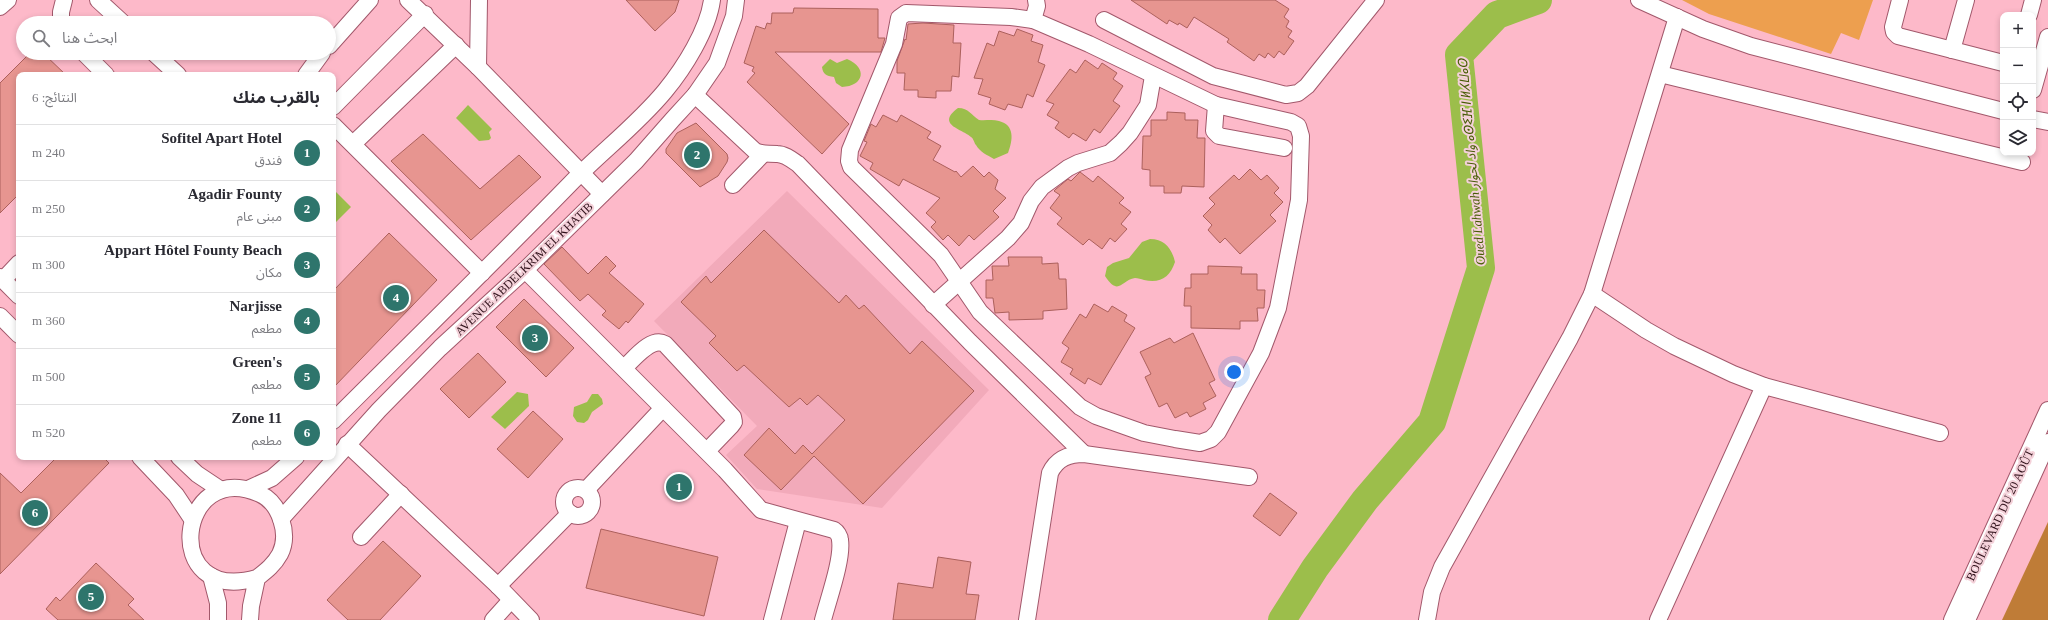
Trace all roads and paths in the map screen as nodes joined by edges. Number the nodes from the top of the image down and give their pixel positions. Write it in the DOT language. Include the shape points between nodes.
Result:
graph roads {
  1 [pos="8,0"];
  2 [pos="64,0"];
  3 [pos="98,0"];
  4 [pos="370,0"];
  5 [pos="408,0"];
  6 [pos="479,0"];
  7 [pos="712,0"];
  8 [pos="736,0"];
  9 [pos="1036,0"];
  10 [pos="1376,0"];
  11 [pos="1638,0"];
  12 [pos="1900,0"];
  13 [pos="1966,0"];
  14 [pos="2033,0"];
  15 [pos="0,7"];
  16 [pos="2030,12"];
  17 [pos="425,14"];
  18 [pos="61,16"];
  19 [pos="115,16"];
  20 [pos="1677,17"];
  21 [pos="1033,20"];
  22 [pos="1104,20"];
  23 [pos="2048,37"];
  24 [pos="336,38"];
  25 [pos="456,45"];
  26 [pos="1952,50"];
  27 [pos="91,60"];
  28 [pos="162,60"];
  29 [pos="317,60"];
  30 [pos="2000,62"];
  31 [pos="478,67"];
  32 [pos="103,72"];
  33 [pos="175,72"];
  34 [pos="308,72"];
  35 [pos="1660,74"];
  36 [pos="2043,75"];
  37 [pos="1153,76"];
  38 [pos="2036,86"];
  39 [pos="695,95"];
  40 [pos="336,104"];
  41 [pos="1216,105"];
  42 [pos="2000,110"];
  43 [pos="2036,120"];
  44 [pos="2048,122"];
  45 [pos="336,128"];
  46 [pos="353,144"];
  47 [pos="1284,148"];
  48 [pos="763,154"];
  49 [pos="2022,162"];
  50 [pos="582,172"];
  51 [pos="733,185"];
  52 [pos="602,194"];
  53 [pos="16,266"];
  54 [pos="525,270"];
  55 [pos="482,273"];
  56 [pos="1,279"];
  57 [pos="960,282"];
  58 [pos="16,293"];
  59 [pos="1592,294"];
  60 [pos="933,304"];
  61 [pos="0,316"];
  62 [pos="16,332"];
  63 [pos="624,368"];
  64 [pos="1764,386"];
  65 [pos="663,408"];
  66 [pos="2048,410"];
  67 [pos="336,419"];
  68 [pos="1940,433"];
  69 [pos="2048,442"];
  70 [pos="347,444"];
  71 [pos="706,451"];
  72 [pos="1084,454"];
  73 [pos="336,456"];
  74 [pos="143,460"];
  75 [pos="182,460"];
  76 [pos="293,460"];
  77 [pos="333,460"];
  78 [pos="1249,477"];
  79 [pos="248,489"];
  80 [pos="221,490"];
  81 [pos="401,494"];
  82 [pos="192,519"];
  83 [pos="281,519"];
  84 [pos="798,521"];
  85 [pos="360,537"];
  86 [pos="211,576"];
  87 [pos="257,578"];
  88 [pos="498,586"];
  89 [pos="511,600"];
  90 [pos="218,620"];
  91 [pos="250,620"];
  92 [pos="493,620"];
  93 [pos="530,620"];
  94 [pos="772,620"];
  95 [pos="823,620"];
  96 [pos="1026,620"];
  97 [pos="1426,620"];
  98 [pos="1658,620"];
  99 [pos="1952,620"];
  100 [pos="1967,620"];
  1 -- 15 [label="street"];
  2 -- 18 [label="street"];
  3 -- 19 [label="street"];
  4 -- 24 [label="street"];
  5 -- 17 [label="street"];
  6 -- 31 [label="street"];
  7 -- 50 [label="street" via="706,22 695,44 665,90 639,119"];
  8 -- 39 [label="street, AVENUE ABDELKRIM EL KHATIB" via="734,16 717,63"];
  9 -- 21 [label="street"];
  10 -- 22 [label="street" via="1306,86 1292,95 1213,76"];
  11 -- 20 [label="street"];
  12 -- 26 [label="street" via="1893,27 1895,34"];
  13 -- 26 [label="street"];
  14 -- 16 [label="street"];
  17 -- 25 [label="street"];
  17 -- 40 [label="street"];
  20 -- 35 [label="street"];
  20 -- 42 [label="street" via="1789,57"];
  21 -- 37 [label="street"];
  21 -- 57 [label="street" via="903,14 898,20 894,44 850,150 851,167 941,255"];
  23 -- 36 [label="street"];
  25 -- 31 [label="street"];
  25 -- 46 [label="street"];
  26 -- 30 [label="street"];
  27 -- 32 [label="street"];
  28 -- 33 [label="street"];
  29 -- 34 [label="street"];
  31 -- 50 [label="street"];
  35 -- 49 [label="street"];
  35 -- 59 [label="street"];
  36 -- 38 [label="street"];
  37 -- 41 [label="street"];
  37 -- 57 [label="street" via="1148,105 1121,143 1110,153 1068,168 1042,187 1031,201 1016,230"];
  39 -- 48 [label="street" via="755,151"];
  39 -- 52 [label="street, AVENUE ABDELKRIM EL KHATIB" via="636,161"];
  41 -- 47 [label="street" via="1214,131 1219,136"];
  41 -- 57 [label="street" via="1295,123 1301,130 1301,136 1299,200 1278,308 1261,353 1218,432 1210,439 1200,443 1144,433 1087,411 1074,402 985,317 971,301"];
  43 -- 44 [label="street"];
  45 -- 46 [label="street"];
  46 -- 55 [label="street"];
  48 -- 51 [label="street"];
  48 -- 60 [label="street" via="786,156 798,164"];
  50 -- 52 [label="street"];
  50 -- 55 [label="street"];
  52 -- 54 [label="street, AVENUE ABDELKRIM EL KHATIB"];
  53 -- 56 [label="street"];
  54 -- 63 [label="street"];
  54 -- 70 [label="street, AVENUE ABDELKRIM EL KHATIB" via="440,348"];
  55 -- 67 [label="street"];
  56 -- 58 [label="street"];
  57 -- 60 [label="street"];
  59 -- 64 [label="street" via="1674,346"];
  59 -- 97 [label="street" via="1442,568 1432,592"];
  60 -- 72 [label="street"];
  61 -- 62 [label="street"];
  63 -- 65 [label="street"];
  63 -- 71 [label="street" via="651,344 658,341 665,344 733,416 734,422 731,426"];
  64 -- 68 [label="street"];
  64 -- 98 [label="street"];
  65 -- 71 [label="street"];
  65 -- 88 [label="street" via="586,490 574,488 566,495 564,505 570,513"];
  66 -- 99 [label="street, BOULEVARD DU 20 AOÛT"];
  69 -- 100 [label="street, BOULEVARD DU 20 AOÛT"];
  70 -- 73 [label="street, AVENUE ABDELKRIM EL KHATIB"];
  70 -- 81 [label="street"];
  71 -- 84 [label="street" via="761,510"];
  72 -- 78 [label="street"];
  72 -- 96 [label="street" via="1065,456 1058,460 1050,473"];
  74 -- 82 [label="street" via="176,495"];
  75 -- 80 [label="street" via="197,474"];
  76 -- 79 [label="street" via="272,478"];
  77 -- 83 [label="street, AVENUE ABDELKRIM EL KHATIB"];
  79 -- 80 [label="street"];
  79 -- 83 [label="street" via="274,506"];
  80 -- 82 [label="street" via="204,500"];
  81 -- 85 [label="street"];
  81 -- 88 [label="street"];
  82 -- 86 [label="street" via="189,536 192,551 199,565"];
  83 -- 87 [label="street" via="284,536 280,553 271,568"];
  84 -- 94 [label="street"];
  84 -- 95 [label="street" via="834,530 840,540 837,564"];
  86 -- 87 [label="street" via="226,582 242,582"];
  86 -- 90 [label="street" via="218,603"];
  87 -- 91 [label="street"];
  88 -- 89 [label="street"];
  89 -- 92 [label="street"];
  89 -- 93 [label="street"];
}
